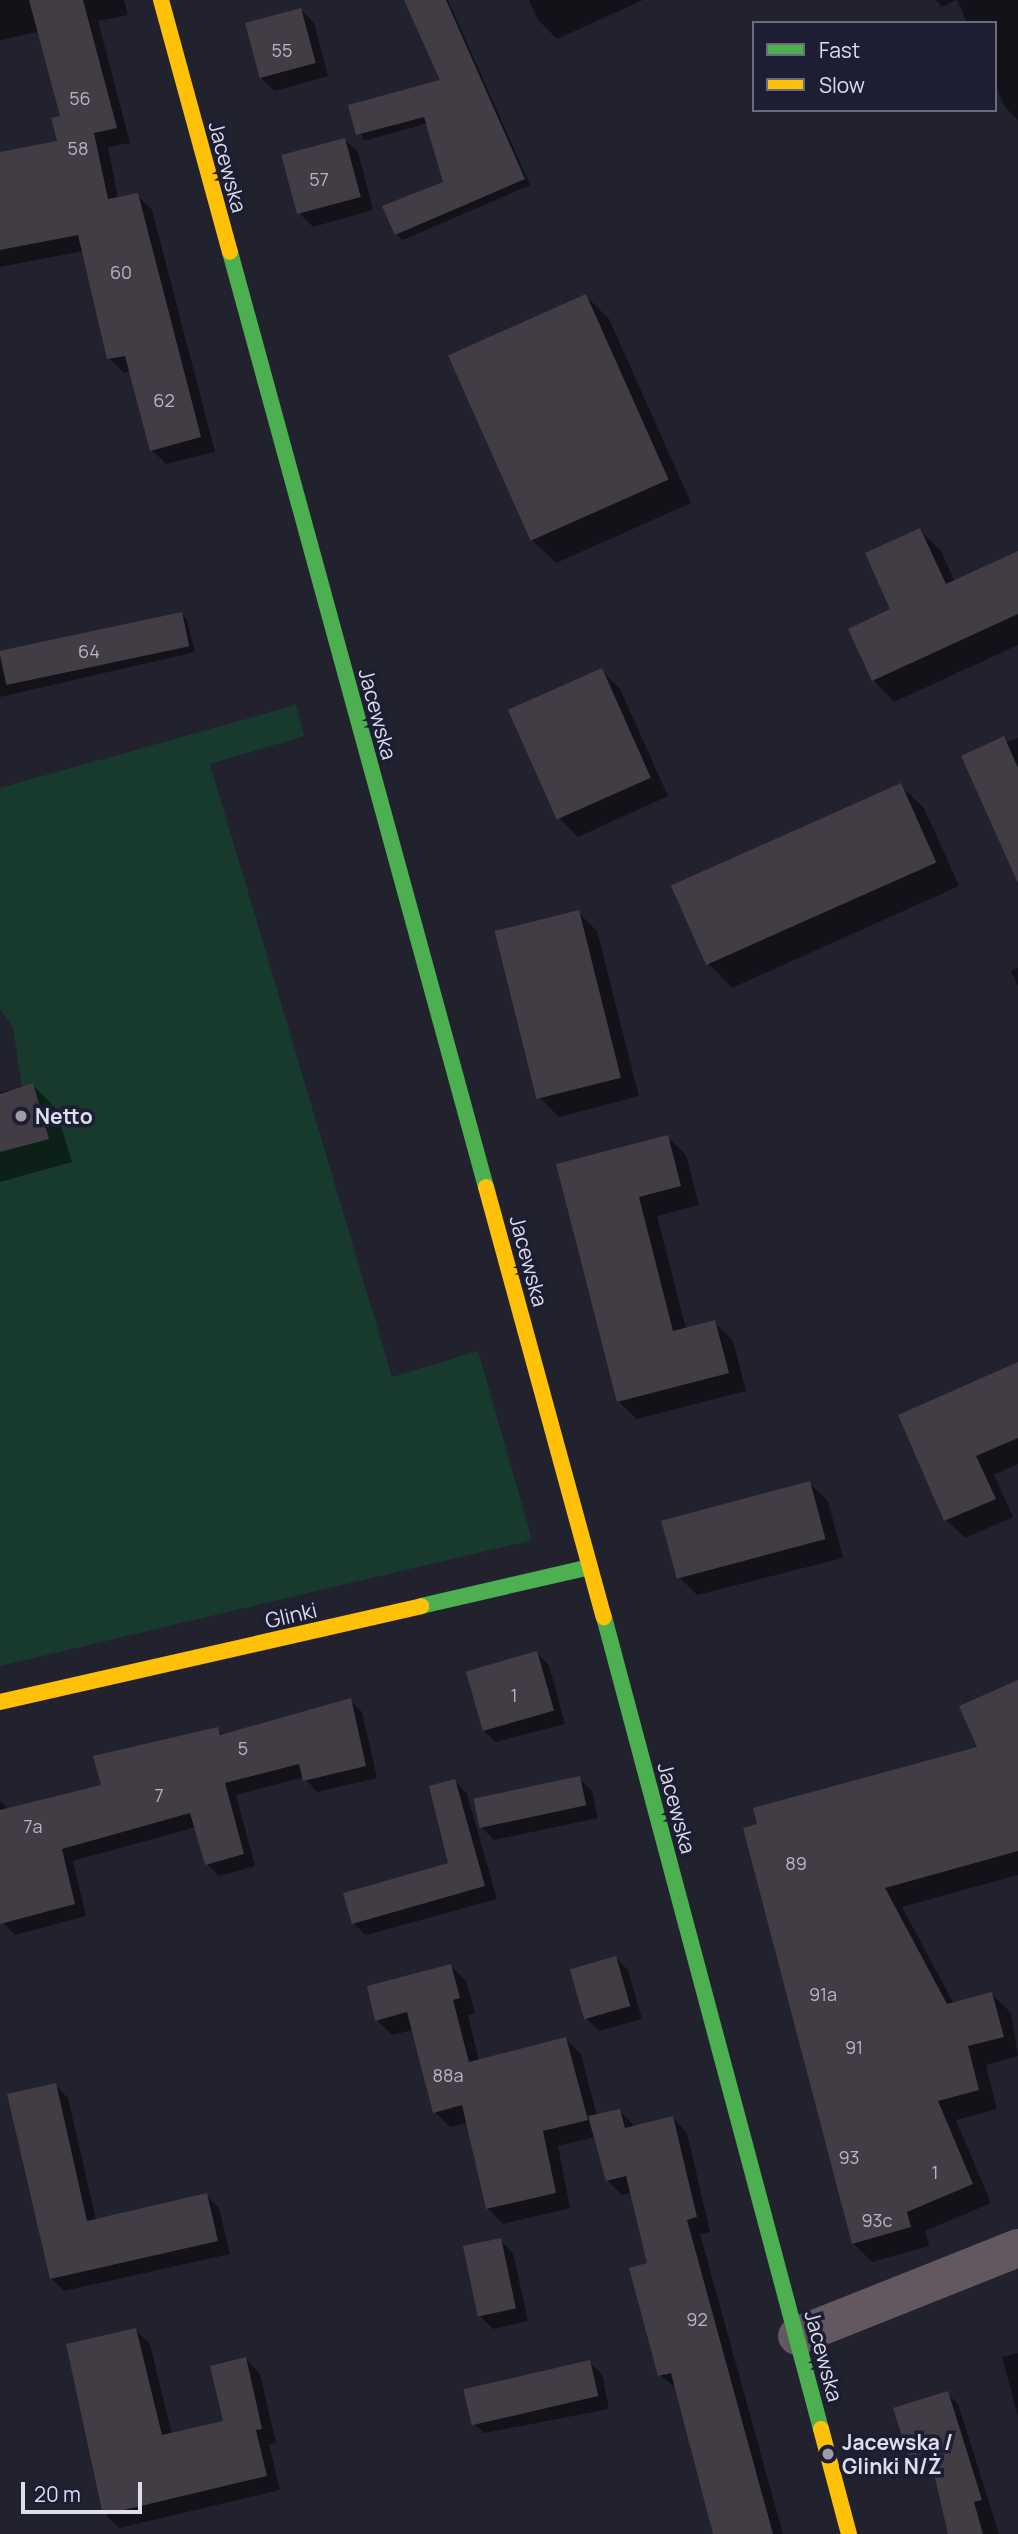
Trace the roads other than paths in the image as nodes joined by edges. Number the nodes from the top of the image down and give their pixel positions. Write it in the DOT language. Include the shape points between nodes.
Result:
graph roads {
  1 [pos="161,0"];
  2 [pos="590,1567"];
  3 [pos="0,1702"];
  4 [pos="1018,2248"];
  5 [pos="797,2336"];
  6 [pos="849,2534"];
  1 -- 2 [label="street, Jacewska"];
  2 -- 3 [label="street, Glinki"];
  2 -- 5 [label="street, Jacewska"];
  4 -- 5 [label="street"];
  5 -- 6 [label="street, Jacewska"];
}
